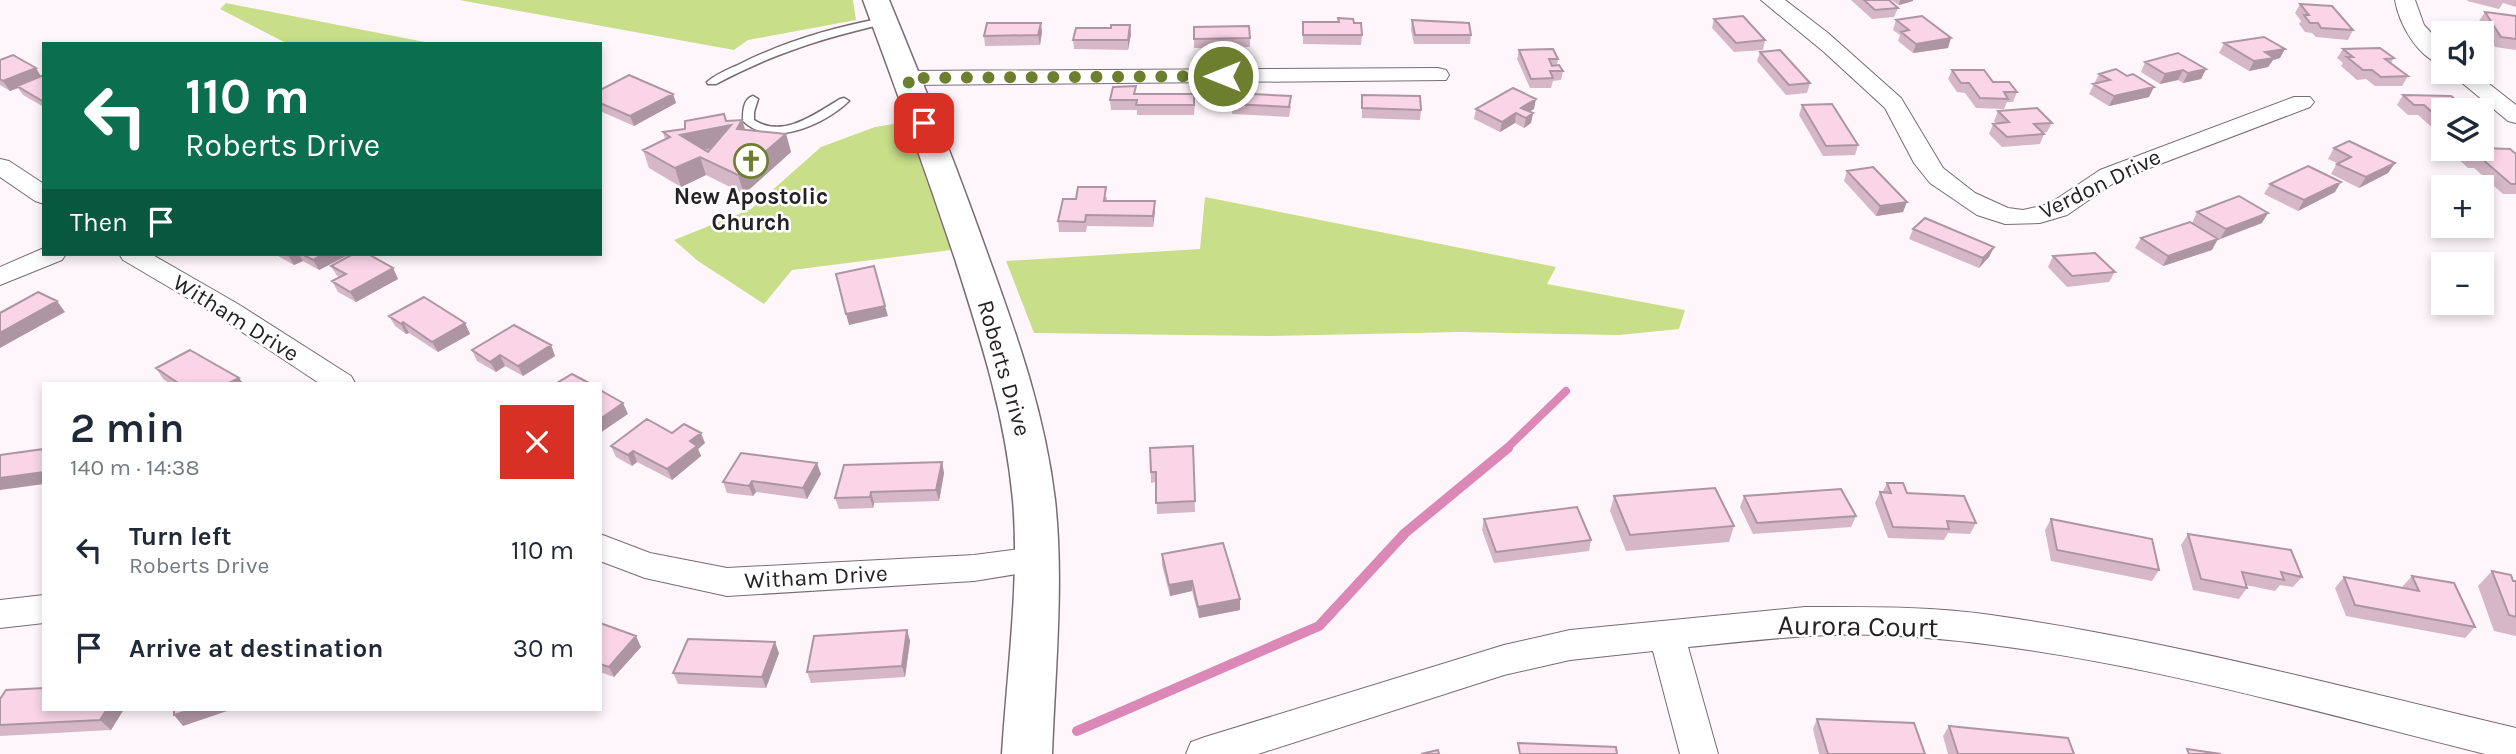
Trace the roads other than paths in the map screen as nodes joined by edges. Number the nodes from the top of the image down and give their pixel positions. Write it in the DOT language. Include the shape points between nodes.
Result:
graph roads {
  1 [pos="1771,0"];
  2 [pos="2405,0"];
  3 [pos="880,10"];
  4 [pos="2431,46"];
  5 [pos="1438,75"];
  6 [pos="907,78"];
  7 [pos="712,82"];
  8 [pos="2475,84"];
  9 [pos="754,99"];
  10 [pos="844,101"];
  11 [pos="2302,102"];
  12 [pos="2516,116"];
  13 [pos="0,166"];
  14 [pos="42,195"];
  15 [pos="48,256"];
  16 [pos="135,256"];
  17 [pos="0,277"];
  18 [pos="338,382"];
  19 [pos="602,548"];
  20 [pos="1035,560"];
  21 [pos="42,609"];
  22 [pos="0,614"];
  23 [pos="1667,637"];
  24 [pos="2516,745"];
  25 [pos="1027,754"];
  26 [pos="1205,754"];
  27 [pos="1699,754"];
  1 -- 11 [label="street, Verdon Drive" via="1893,103 1928,166 1956,191 1999,217 2023,219 2050,212 2082,197 2109,175"];
  2 -- 4 [label="street" via="2407,16"];
  3 -- 6 [label="street, Roberts Drive"];
  3 -- 7 [label="lane"];
  5 -- 6 [label="street"];
  6 -- 20 [label="street, Roberts Drive" via="1010,370 1034,502"];
  8 -- 12 [label="street"];
  9 -- 10 [label="lane" via="749,121 772,130 810,122"];
  13 -- 14 [label="street"];
  15 -- 17 [label="street"];
  16 -- 18 [label="street, Witham Drive"];
  19 -- 20 [label="street, Witham Drive" via="645,565 727,582 974,568"];
  20 -- 25 [label="street, Roberts Drive"];
  21 -- 22 [label="street"];
  23 -- 24 [label="street, Aurora Court" via="1805,621 1989,629 2257,682"];
  23 -- 26 [label="street, Aurora Court" via="1570,645 1504,660"];
  23 -- 27 [label="street"];
}
